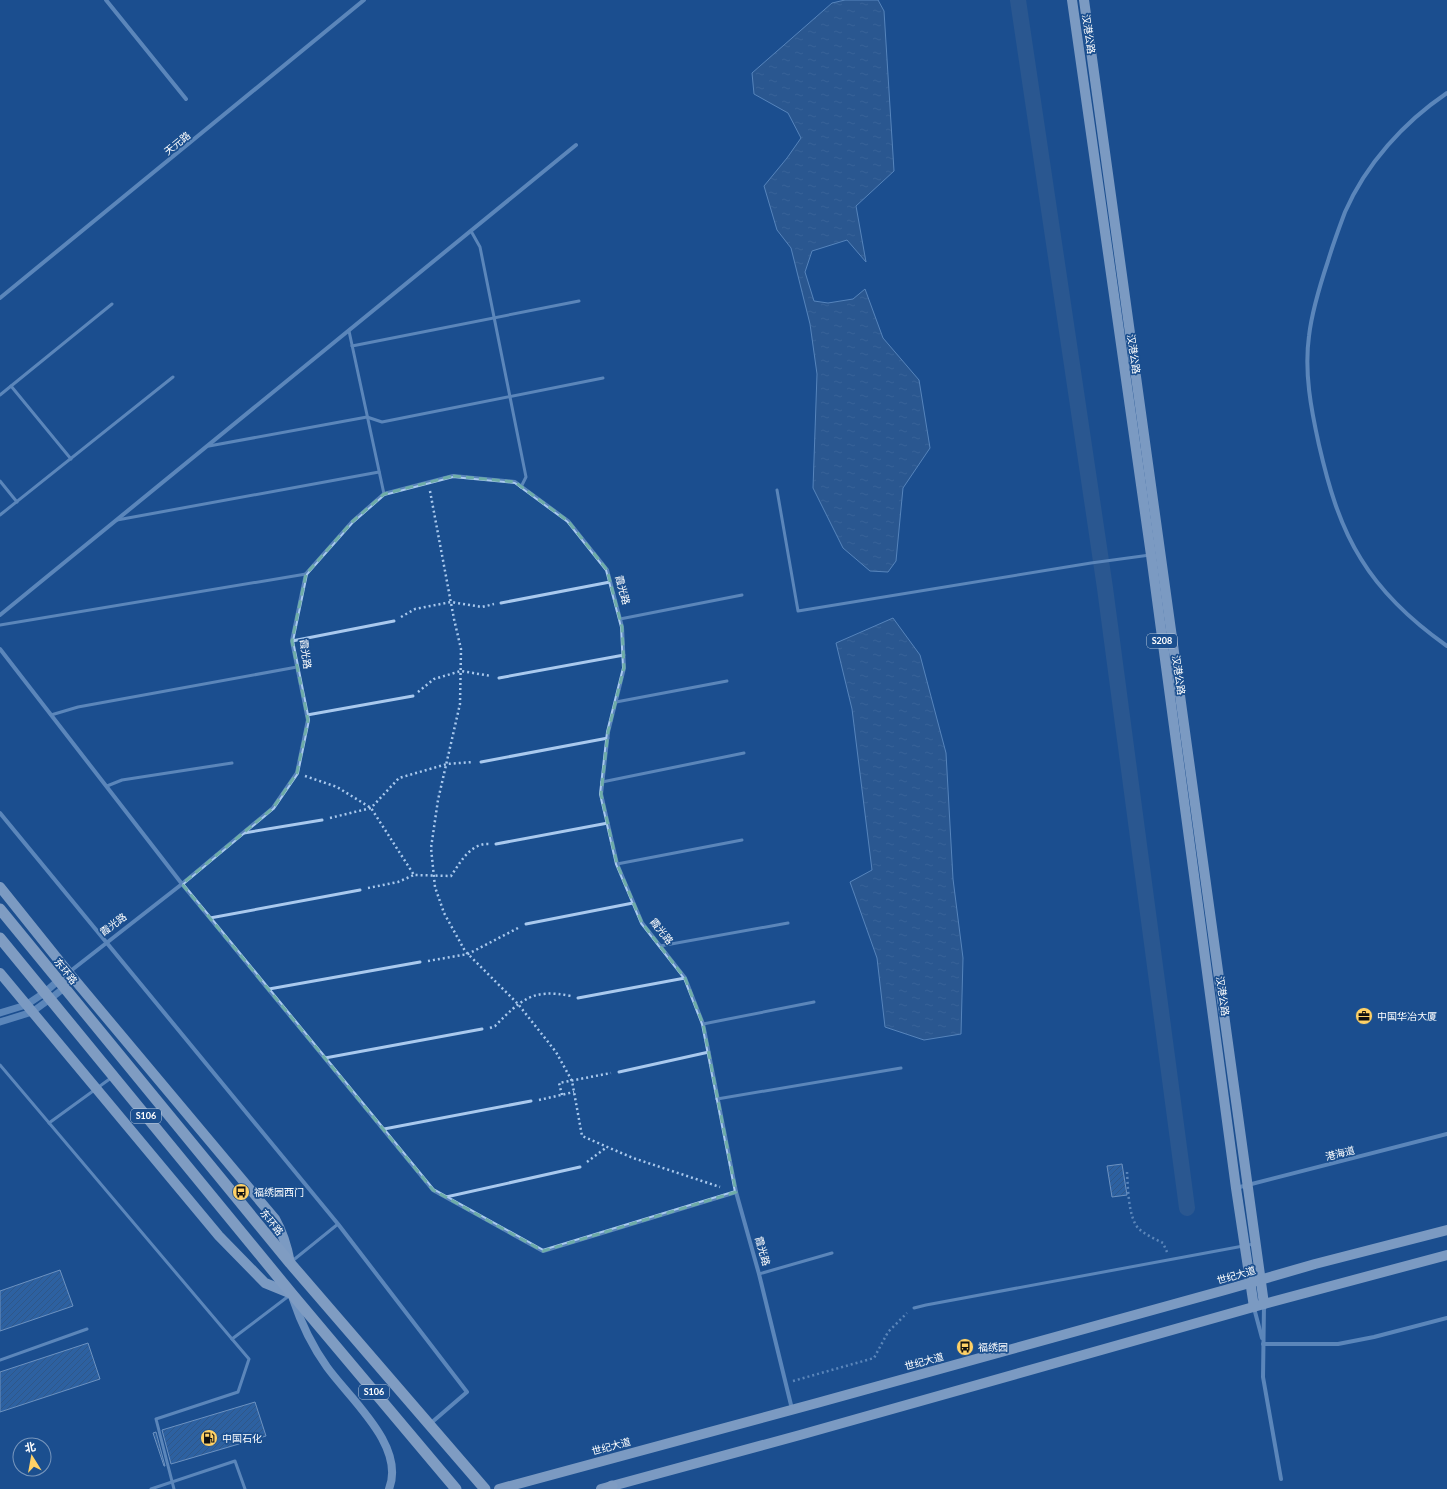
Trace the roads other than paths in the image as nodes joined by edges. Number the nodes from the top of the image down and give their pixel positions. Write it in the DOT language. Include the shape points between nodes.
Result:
graph roads {
  1 [pos="106,0"];
  2 [pos="364,0"];
  3 [pos="1072,0"];
  4 [pos="1084,0"];
  5 [pos="1447,93"];
  6 [pos="186,99"];
  7 [pos="576,145"];
  8 [pos="471,231"];
  9 [pos="0,298"];
  10 [pos="579,301"];
  11 [pos="112,304"];
  12 [pos="494,317"];
  13 [pos="349,330"];
  14 [pos="352,346"];
  15 [pos="173,377"];
  16 [pos="603,378"];
  17 [pos="11,386"];
  18 [pos="0,395"];
  19 [pos="510,396"];
  20 [pos="368,417"];
  21 [pos="209,446"];
  22 [pos="71,459"];
  23 [pos="379,472"];
  24 [pos="0,481"];
  25 [pos="521,487"];
  26 [pos="777,490"];
  27 [pos="384,494"];
  28 [pos="17,502"];
  29 [pos="0,515"];
  30 [pos="116,520"];
  31 [pos="1161,554"];
  32 [pos="1151,555"];
  33 [pos="306,574"];
  34 [pos="610,582"];
  35 [pos="742,595"];
  36 [pos="501,603"];
  37 [pos="0,615"];
  38 [pos="620,619"];
  39 [pos="394,622"];
  40 [pos="0,625"];
  41 [pos="292,641"];
  42 [pos="1447,646"];
  43 [pos="0,649"];
  44 [pos="624,655"];
  45 [pos="297,667"];
  46 [pos="500,678"];
  47 [pos="727,681"];
  48 [pos="413,696"];
  49 [pos="616,702"];
  50 [pos="51,715"];
  51 [pos="307,715"];
  52 [pos="608,738"];
  53 [pos="744,753"];
  54 [pos="481,762"];
  55 [pos="232,763"];
  56 [pos="602,782"];
  57 [pos="107,786"];
  58 [pos="0,813"];
  59 [pos="322,820"];
  60 [pos="608,823"];
  61 [pos="244,833"];
  62 [pos="742,840"];
  63 [pos="496,844"];
  64 [pos="617,864"];
  65 [pos="182,884"];
  66 [pos="0,887"];
  67 [pos="360,890"];
  68 [pos="633,903"];
  69 [pos="0,909"];
  70 [pos="210,918"];
  71 [pos="788,922"];
  72 [pos="526,924"];
  73 [pos="0,938"];
  74 [pos="107,942"];
  75 [pos="660,946"];
  76 [pos="420,962"];
  77 [pos="0,973"];
  78 [pos="69,973"];
  79 [pos="685,978"];
  80 [pos="61,984"];
  81 [pos="269,989"];
  82 [pos="47,996"];
  83 [pos="578,998"];
  84 [pos="814,1002"];
  85 [pos="29,1008"];
  86 [pos="0,1013"];
  87 [pos="0,1022"];
  88 [pos="703,1024"];
  89 [pos="482,1029"];
  90 [pos="709,1052"];
  91 [pos="325,1058"];
  92 [pos="0,1065"];
  93 [pos="900,1068"];
  94 [pos="619,1072"];
  95 [pos="114,1076"];
  96 [pos="96,1088"];
  97 [pos="716,1099"];
  98 [pos="531,1101"];
  99 [pos="49,1123"];
  100 [pos="384,1129"];
  101 [pos="1447,1134"];
  102 [pos="580,1167"];
  103 [pos="1248,1185"];
  104 [pos="1236,1188"];
  105 [pos="736,1192"];
  106 [pos="446,1197"];
  107 [pos="338,1224"];
  108 [pos="1447,1230"];
  109 [pos="1256,1244"];
  110 [pos="1245,1246"];
  111 [pos="832,1253"];
  112 [pos="1447,1255"];
  113 [pos="290,1263"];
  114 [pos="759,1274"];
  115 [pos="1261,1280"];
  116 [pos="1250,1283"];
  117 [pos="292,1294"];
  118 [pos="1264,1304"];
  119 [pos="1254,1307"];
  120 [pos="914,1308"];
  121 [pos="1447,1318"];
  122 [pos="87,1329"];
  123 [pos="232,1339"];
  124 [pos="1264,1344"];
  125 [pos="0,1360"];
  126 [pos="793,1410"];
  127 [pos="429,1424"];
  128 [pos="1281,1479"];
  129 [pos="172,1482"];
  130 [pos="607,1488"];
  131 [pos="151,1489"];
  132 [pos="174,1489"];
  133 [pos="245,1489"];
  134 [pos="389,1489"];
  135 [pos="456,1489"];
  136 [pos="485,1489"];
  137 [pos="499,1489"];
  1 -- 6 [label="street"];
  2 -- 9 [label="street, 天元路"];
  3 -- 32 [label="main road, 汉港公路 / S208"];
  4 -- 31 [label="main road, 汉港公路"];
  5 -- 42 [label="street" via="1396,136 1358,187 1346,211 1326,266 1309,336 1308,367 1313,420 1324,467 1332,496 1350,541 1390,597 1423,629"];
  7 -- 8 [label="street"];
  8 -- 12 [label="lane" via="480,247"];
  8 -- 13 [label="street"];
  10 -- 12 [label="lane"];
  11 -- 17 [label="lane"];
  12 -- 14 [label="lane"];
  12 -- 19 [label="lane"];
  13 -- 14 [label="lane"];
  13 -- 21 [label="street"];
  14 -- 20 [label="lane"];
  15 -- 22 [label="lane"];
  16 -- 19 [label="lane"];
  17 -- 18 [label="lane"];
  17 -- 22 [label="lane"];
  19 -- 20 [label="lane" via="382,422"];
  19 -- 25 [label="lane" via="526,477"];
  20 -- 21 [label="lane"];
  20 -- 23 [label="lane"];
  21 -- 30 [label="street"];
  22 -- 28 [label="lane"];
  23 -- 27 [label="lane"];
  23 -- 30 [label="lane"];
  24 -- 28 [label="lane"];
  25 -- 27 [label="street, 霞光路" via="514,482 453,476"];
  25 -- 34 [label="street, 霞光路" via="568,520 607,570"];
  26 -- 32 [label="lane" via="798,611"];
  27 -- 33 [label="street, 霞光路" via="352,522"];
  28 -- 29 [label="lane"];
  30 -- 37 [label="street"];
  31 -- 32 [label="lane"];
  31 -- 103 [label="main road, 汉港公路"];
  32 -- 104 [label="main road, 汉港公路 / S208"];
  33 -- 40 [label="lane"];
  33 -- 41 [label="street, 霞光路"];
  34 -- 36 [label="lane"];
  34 -- 38 [label="street, 霞光路"];
  35 -- 38 [label="lane"];
  38 -- 44 [label="street, 霞光路"];
  39 -- 41 [label="lane"];
  41 -- 45 [label="street, 霞光路"];
  43 -- 50 [label="street"];
  44 -- 46 [label="lane"];
  44 -- 49 [label="street, 霞光路" via="624,668"];
  45 -- 50 [label="lane"];
  45 -- 51 [label="street, 霞光路"];
  47 -- 49 [label="lane"];
  48 -- 51 [label="lane"];
  49 -- 52 [label="street, 霞光路"];
  50 -- 57 [label="street"];
  51 -- 61 [label="street, 霞光路" via="297,773 273,808"];
  52 -- 54 [label="lane"];
  52 -- 56 [label="street, 霞光路"];
  53 -- 56 [label="lane"];
  55 -- 57 [label="lane" via="122,780"];
  56 -- 60 [label="street, 霞光路" via="601,794"];
  57 -- 65 [label="street"];
  58 -- 74 [label="street"];
  59 -- 61 [label="lane"];
  60 -- 63 [label="lane"];
  60 -- 64 [label="street, 霞光路"];
  61 -- 65 [label="street, 霞光路"];
  62 -- 64 [label="lane"];
  64 -- 68 [label="street, 霞光路"];
  65 -- 70 [label="street"];
  65 -- 74 [label="street, 霞光路"];
  66 -- 78 [label="main road"];
  67 -- 70 [label="lane"];
  68 -- 72 [label="lane"];
  68 -- 75 [label="street, 霞光路" via="642,923"];
  69 -- 80 [label="highway, 东环路 / S106"];
  70 -- 81 [label="street"];
  71 -- 75 [label="lane"];
  73 -- 82 [label="highway, S106"];
  74 -- 78 [label="street, 霞光路"];
  74 -- 107 [label="street"];
  75 -- 79 [label="street, 霞光路"];
  76 -- 81 [label="lane"];
  77 -- 85 [label="main road"];
  78 -- 80 [label="street"];
  78 -- 113 [label="main road" via="275,1219 282,1231"];
  79 -- 83 [label="lane"];
  79 -- 88 [label="street, 霞光路"];
  80 -- 82 [label="street"];
  80 -- 113 [label="highway, 东环路 / S106"];
  81 -- 91 [label="street"];
  82 -- 85 [label="street"];
  82 -- 95 [label="highway, S106"];
  84 -- 88 [label="lane"];
  85 -- 86 [label="street"];
  85 -- 87 [label="street"];
  85 -- 96 [label="main road"];
  88 -- 90 [label="street, 霞光路"];
  89 -- 91 [label="lane"];
  90 -- 94 [label="lane"];
  90 -- 97 [label="street, 霞光路"];
  91 -- 100 [label="street"];
  92 -- 99 [label="lane"];
  93 -- 97 [label="lane"];
  95 -- 96 [label="lane"];
  95 -- 117 [label="highway, S106"];
  96 -- 99 [label="lane"];
  96 -- 117 [label="main road" via="248,1267 265,1283"];
  97 -- 105 [label="street, 霞光路"];
  98 -- 100 [label="lane"];
  99 -- 123 [label="lane"];
  100 -- 106 [label="street" via="433,1190"];
  101 -- 103 [label="street, 港海道"];
  102 -- 106 [label="lane"];
  103 -- 104 [label="street, 港海道"];
  103 -- 109 [label="main road, 汉港公路"];
  104 -- 110 [label="main road, 汉港公路 / S208"];
  105 -- 106 [label="street" via="543,1251"];
  105 -- 114 [label="street, 霞光路"];
  107 -- 113 [label="lane"];
  107 -- 127 [label="street" via="466,1392"];
  108 -- 115 [label="main road, 世纪大道"];
  109 -- 110 [label="lane"];
  109 -- 115 [label="main road, 汉港公路"];
  110 -- 116 [label="main road, 汉港公路 / S208"];
  110 -- 120 [label="lane"];
  111 -- 114 [label="lane"];
  112 -- 118 [label="main road"];
  113 -- 127 [label="highway, 东环路 / S106"];
  114 -- 126 [label="street, 霞光路"];
  115 -- 116 [label="main road, 世纪大道"];
  115 -- 118 [label="main road, 汉港公路"];
  116 -- 119 [label="main road, 汉港公路 / S208"];
  116 -- 126 [label="main road, 世纪大道"];
  117 -- 123 [label="lane"];
  117 -- 134 [label="main road" via="298,1314 316,1351 385,1443 392,1471"];
  117 -- 135 [label="highway, S106"];
  118 -- 119 [label="main road"];
  118 -- 124 [label="street"];
  119 -- 124 [label="street"];
  119 -- 130 [label="main road"];
  121 -- 124 [label="street" via="1338,1344"];
  122 -- 125 [label="lane"];
  123 -- 129 [label="lane" via="249,1359 238,1392 156,1419"];
  124 -- 128 [label="street" via="1263,1377"];
  126 -- 137 [label="main road, 世纪大道"];
  127 -- 136 [label="highway, 东环路 / S106"];
  129 -- 131 [label="lane"];
  129 -- 132 [label="lane"];
  129 -- 133 [label="lane" via="235,1460"];
}
